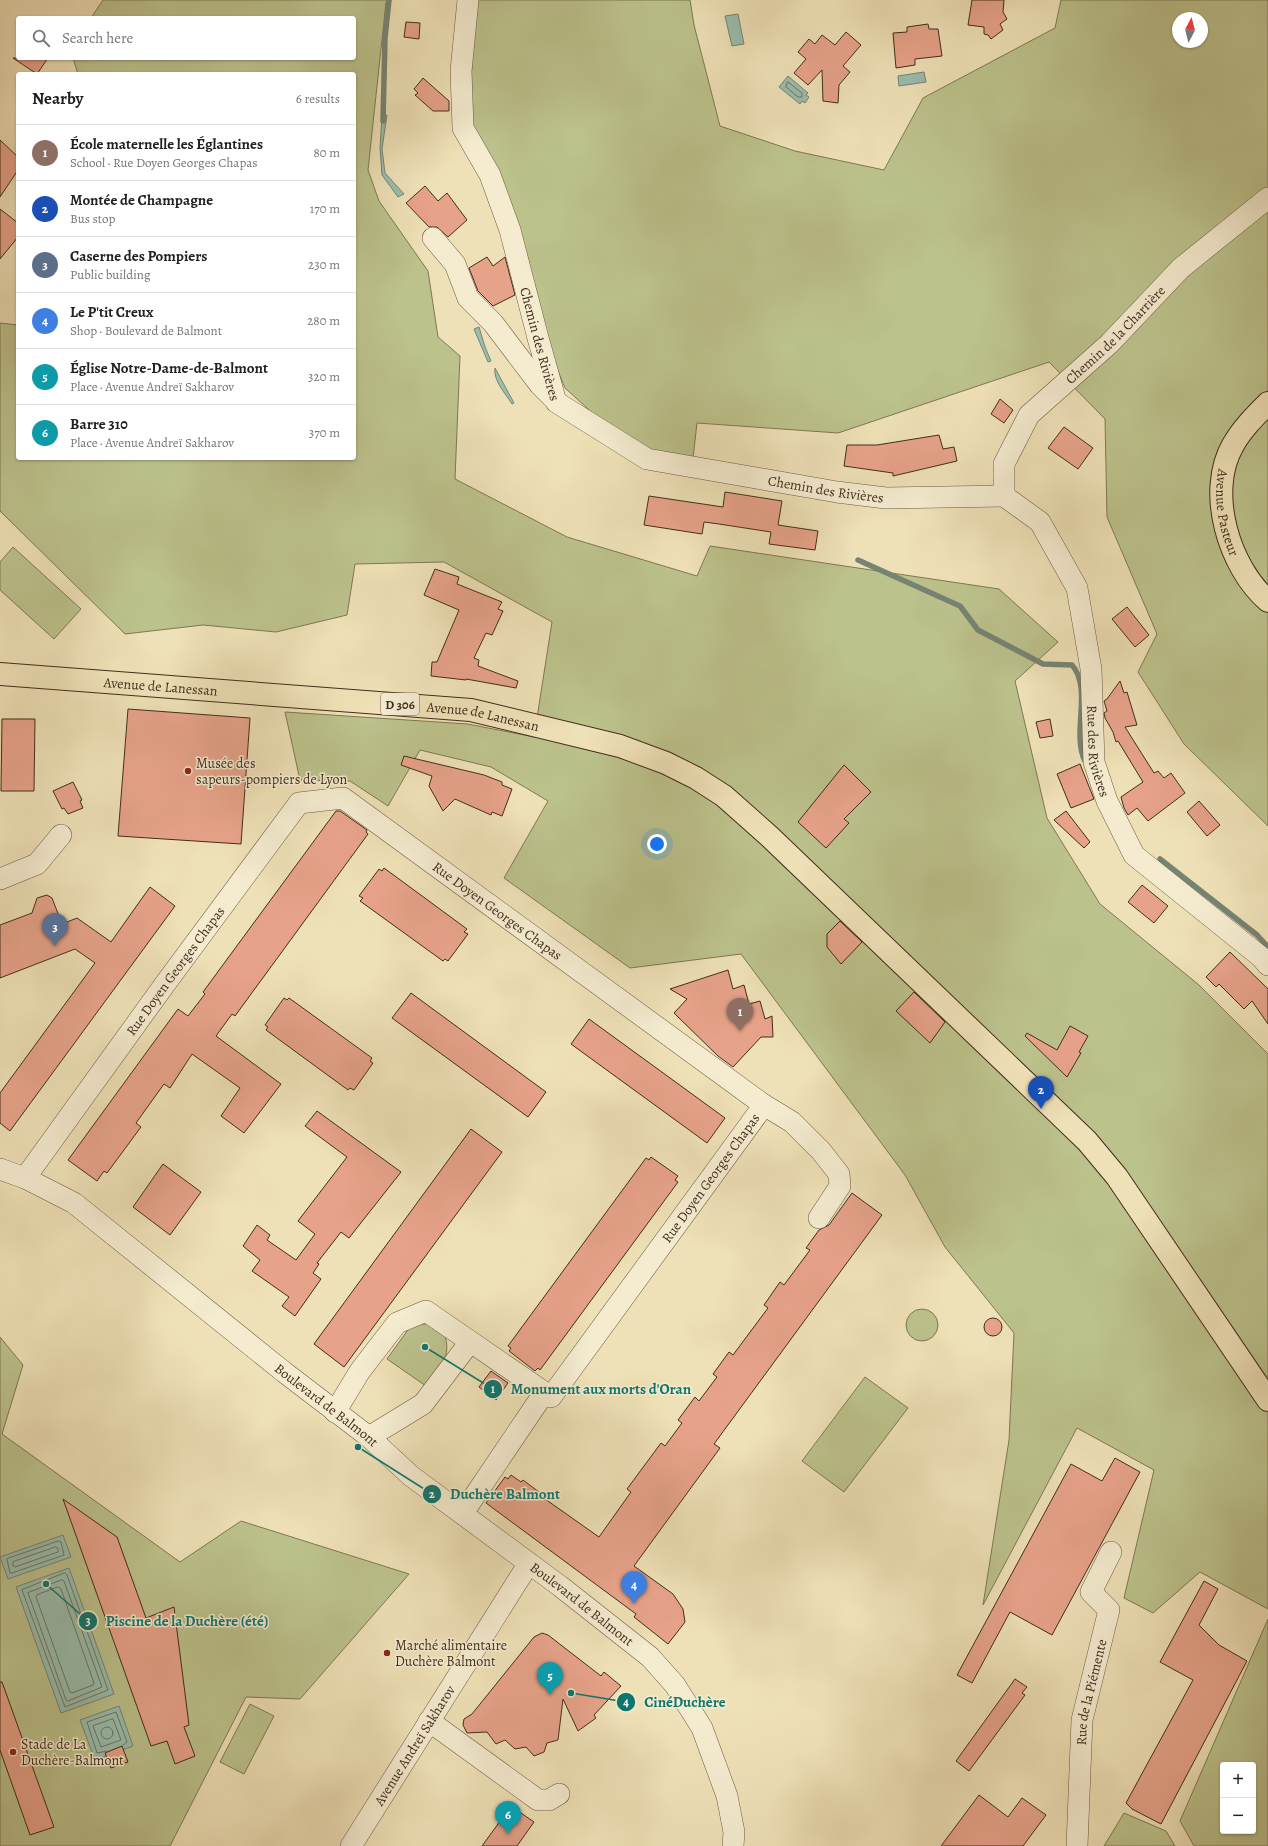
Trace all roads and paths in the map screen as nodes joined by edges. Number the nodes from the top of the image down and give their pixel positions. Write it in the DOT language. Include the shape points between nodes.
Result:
graph roads {
  1 [pos="468,0"];
  2 [pos="1268,198"];
  3 [pos="433,238"];
  4 [pos="556,402"];
  5 [pos="1268,403"];
  6 [pos="1004,496"];
  7 [pos="1268,601"];
  8 [pos="0,674"];
  9 [pos="61,835"];
  10 [pos="0,879"];
  11 [pos="1268,965"];
  12 [pos="764,1105"];
  13 [pos="0,1169"];
  14 [pos="25,1178"];
  15 [pos="819,1218"];
  16 [pos="470,1342"];
  17 [pos="544,1393"];
  18 [pos="1268,1400"];
  19 [pos="335,1412"];
  20 [pos="369,1436"];
  21 [pos="462,1513"];
  22 [pos="1111,1552"];
  23 [pos="529,1562"];
  24 [pos="429,1722"];
  25 [pos="559,1794"];
  26 [pos="351,1846"];
  27 [pos="733,1846"];
  28 [pos="1077,1846"];
  1 -- 4 [label="street, Chemin des Rivières" via="461,71 463,128 490,175 510,230"];
  2 -- 6 [label="street, Chemin de la Charrière" via="1181,268 1109,344 1029,415 1004,464"];
  3 -- 4 [label="street" via="455,264 468,298 493,323"];
  4 -- 6 [label="street, Chemin des Rivières" via="647,459 886,498"];
  5 -- 7 [label="main road, Avenue Pasteur" via="1249,422 1232,446 1223,471 1220,503 1227,534 1240,567"];
  6 -- 11 [label="street, Rue des Rivières" via="1040,522 1077,588 1091,669 1094,762 1107,801 1134,855"];
  8 -- 18 [label="main road, Avenue de Lanessan / D 306" via="471,710 620,746 666,763 696,778 724,796 769,836 1087,1141 1117,1177"];
  9 -- 10 [label="street" via="37,864"];
  12 -- 14 [label="street, Rue Doyen Georges Chapas" via="343,798 299,803"];
  12 -- 15 [label="street" via="792,1122 821,1150 839,1174 840,1186"];
  12 -- 17 [label="street, Rue Doyen Georges Chapas" via="550,1397"];
  13 -- 14 [label="street, Boulevard de Balmont"];
  14 -- 19 [label="street, Boulevard de Balmont" via="74,1203"];
  16 -- 17 [label="street"];
  16 -- 19 [label="street" via="426,1311 397,1323 360,1371"];
  16 -- 20 [label="street" via="424,1404"];
  17 -- 21 [label="street"];
  19 -- 20 [label="street, Boulevard de Balmont"];
  20 -- 21 [label="street, Boulevard de Balmont" via="411,1476"];
  21 -- 23 [label="street, Boulevard de Balmont"];
  22 -- 28 [label="street, Rue de la Piémente" via="1091,1592 1108,1610 1082,1720"];
  23 -- 24 [label="street, Avenue Andreï Sakharov"];
  23 -- 27 [label="street, Boulevard de Balmont" via="650,1656 675,1685 702,1728 727,1796 734,1832"];
  24 -- 25 [label="street" via="538,1800 549,1800"];
  24 -- 26 [label="street, Avenue Andreï Sakharov"];
}
